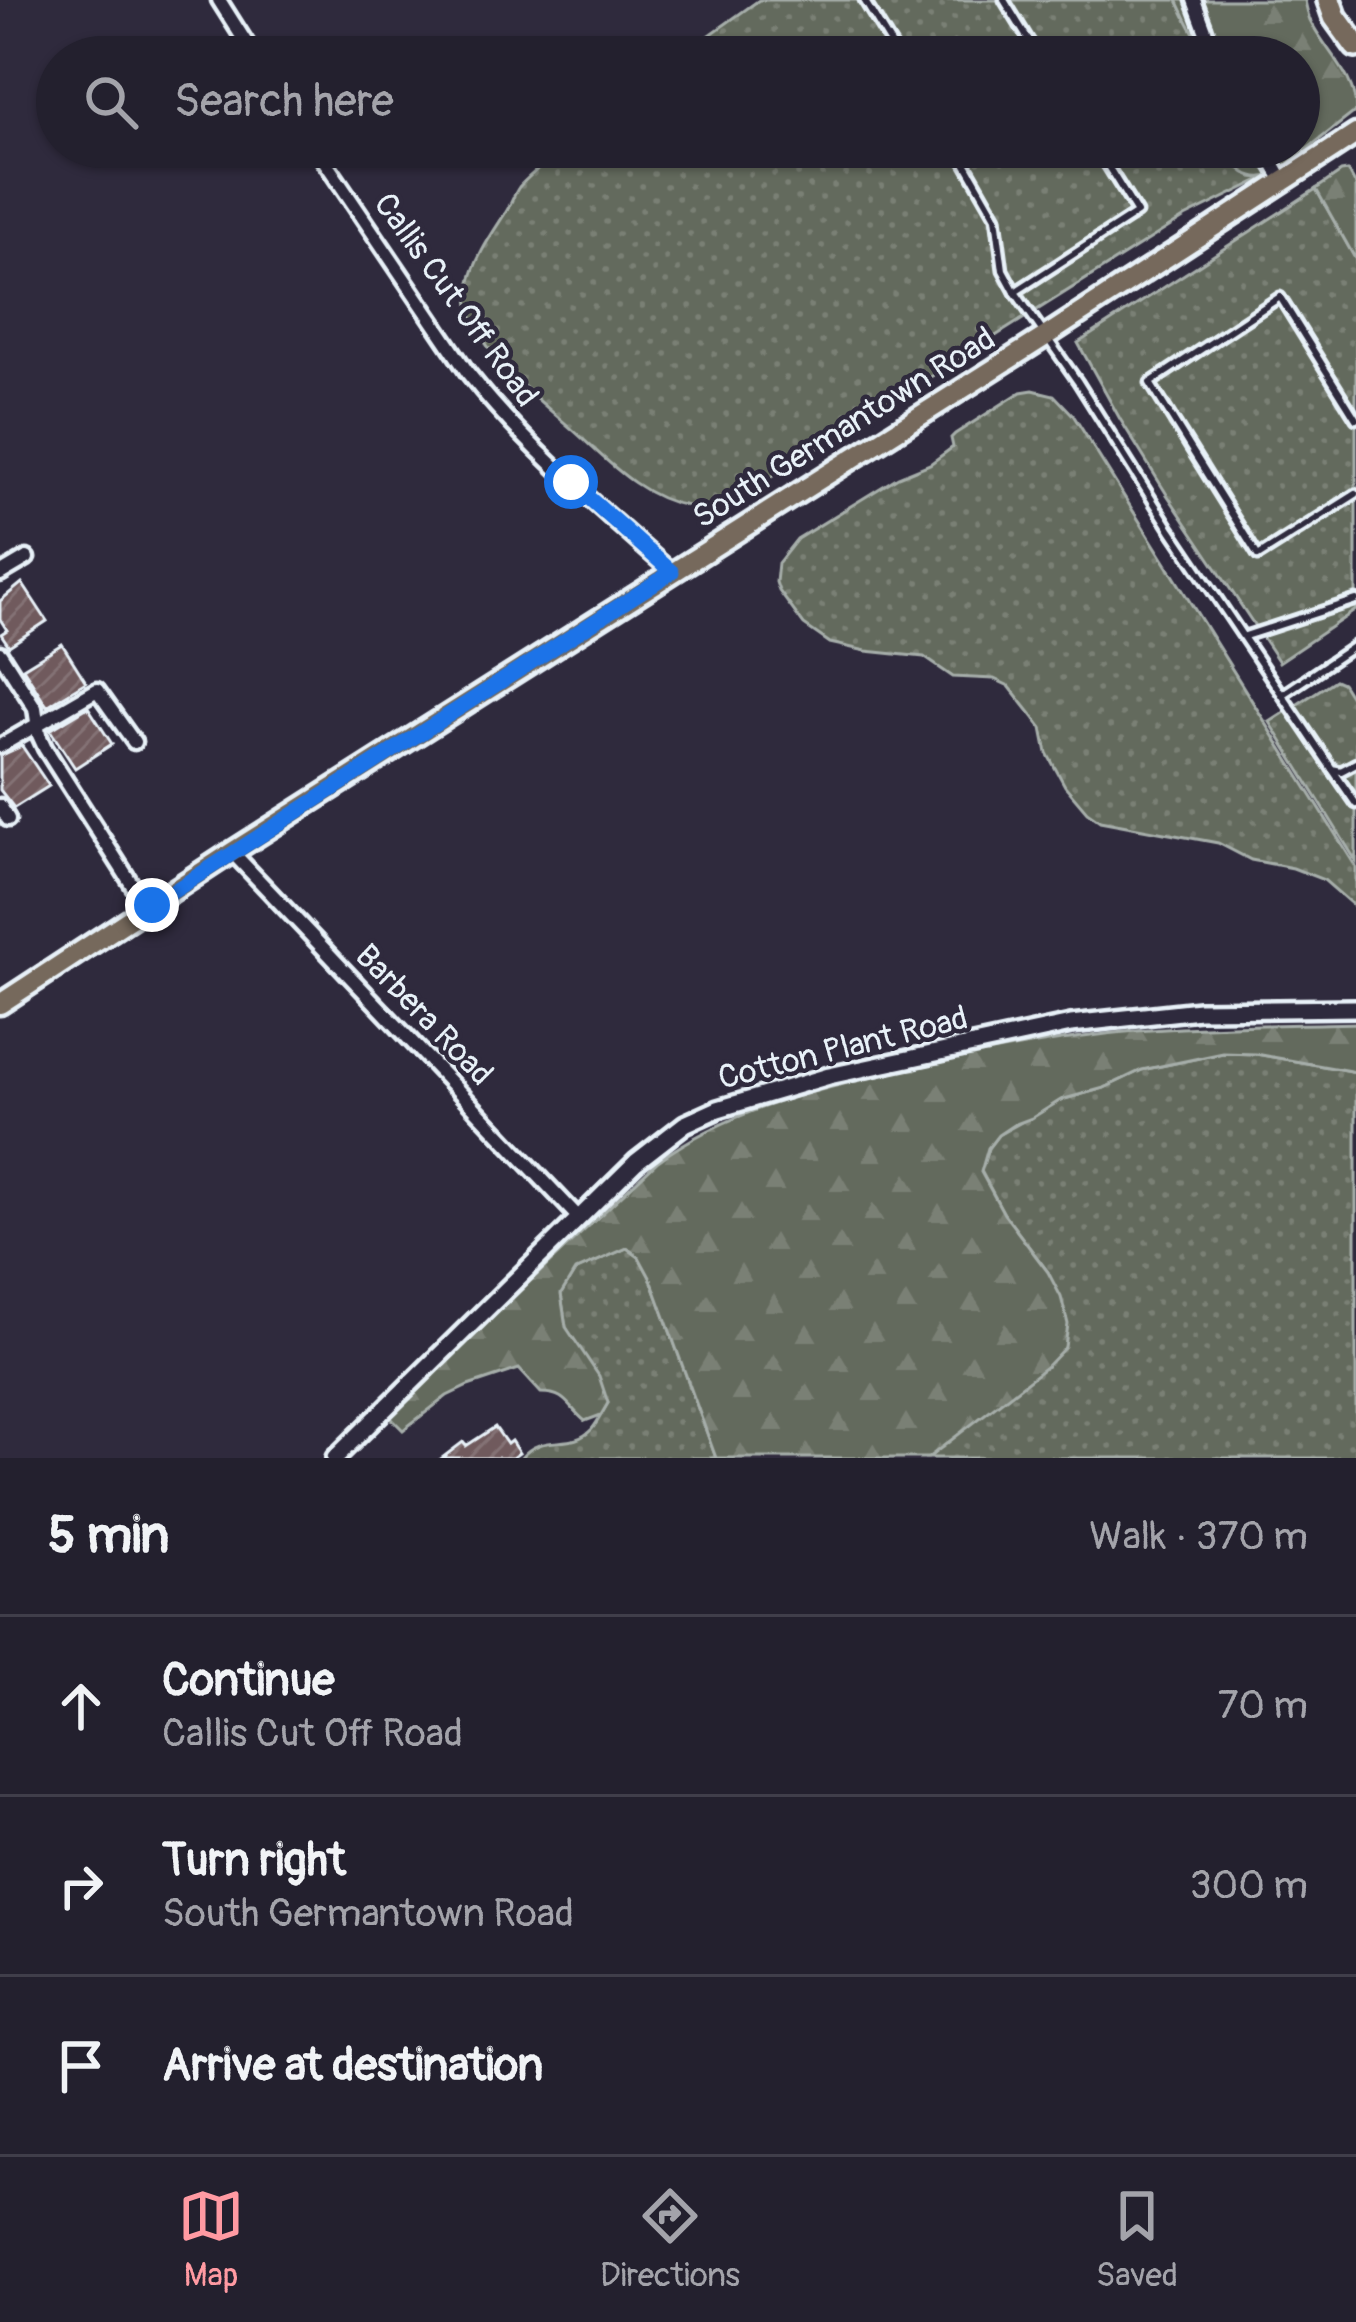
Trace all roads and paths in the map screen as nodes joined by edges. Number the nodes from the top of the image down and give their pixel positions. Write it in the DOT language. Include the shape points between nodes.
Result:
graph roads {
  1 [pos="219,0"];
  2 [pos="864,0"];
  3 [pos="1004,0"];
  4 [pos="1194,0"];
  5 [pos="1330,0"];
  6 [pos="242,36"];
  7 [pos="886,36"];
  8 [pos="1027,36"];
  9 [pos="1207,36"];
  10 [pos="1356,46"];
  11 [pos="1356,134"];
  12 [pos="1320,157"];
  13 [pos="329,168"];
  14 [pos="968,168"];
  15 [pos="1109,168"];
  16 [pos="1275,168"];
  17 [pos="1303,168"];
  18 [pos="1283,181"];
  19 [pos="1015,292"];
  20 [pos="1046,336"];
  21 [pos="1356,419"];
  22 [pos="1356,494"];
  23 [pos="27,558"];
  24 [pos="672,572"];
  25 [pos="0,574"];
  26 [pos="1356,600"];
  27 [pos="1243,636"];
  28 [pos="1356,645"];
  29 [pos="0,653"];
  30 [pos="1283,694"];
  31 [pos="38,725"];
  32 [pos="134,742"];
  33 [pos="0,746"];
  34 [pos="1356,764"];
  35 [pos="1332,769"];
  36 [pos="1356,804"];
  37 [pos="232,852"];
  38 [pos="147,908"];
  39 [pos="0,1004"];
  40 [pos="1356,1008"];
  41 [pos="578,1216"];
  42 [pos="334,1458"];
  1 -- 6 [label="street"];
  2 -- 7 [label="lane"];
  3 -- 8 [label="lane"];
  4 -- 9 [label="street"];
  5 -- 10 [label="highway"];
  11 -- 12 [label="main road, South Germantown Road"];
  13 -- 24 [label="street, Callis Cut Off Road" via="494,406"];
  14 -- 19 [label="lane" via="996,217"];
  15 -- 19 [label="lane" via="1137,213"];
  16 -- 18 [label="street"];
  17 -- 18 [label="main road, South Germantown Road"];
  18 -- 20 [label="main road, South Germantown Road"];
  19 -- 20 [label="lane"];
  20 -- 24 [label="main road, South Germantown Road"];
  20 -- 27 [label="lane"];
  21 -- 22 [label="lane" via="1280,297 1150,383 1258,556"];
  23 -- 25 [label="street"];
  24 -- 37 [label="main road, South Germantown Road"];
  26 -- 27 [label="lane"];
  27 -- 30 [label="lane"];
  28 -- 30 [label="lane"];
  29 -- 31 [label="street"];
  30 -- 35 [label="lane"];
  31 -- 32 [label="street" via="97,690"];
  31 -- 33 [label="street"];
  31 -- 38 [label="street"];
  34 -- 35 [label="lane"];
  35 -- 36 [label="lane"];
  37 -- 38 [label="main road, South Germantown Road"];
  37 -- 41 [label="street, Barbera Road"];
  38 -- 39 [label="main road, South Germantown Road"];
  40 -- 41 [label="street, Cotton Plant Road" via="1199,1010 1071,1024 809,1081 686,1124"];
  41 -- 42 [label="street, Cotton Plant Road"];
}
